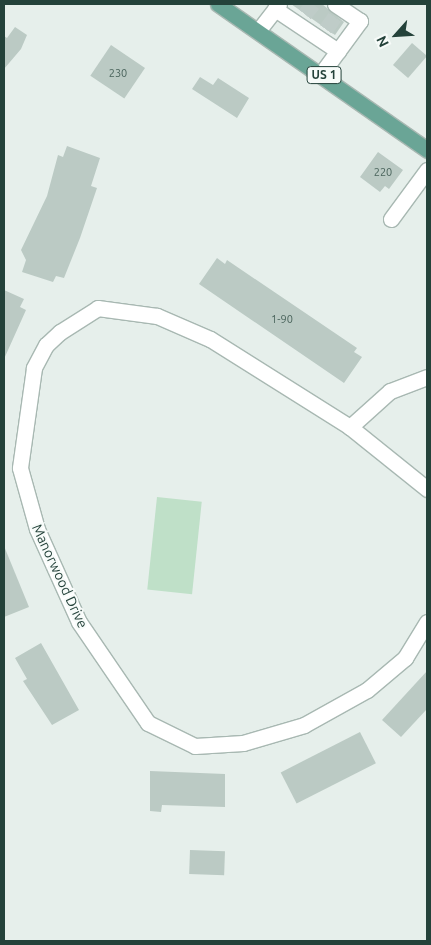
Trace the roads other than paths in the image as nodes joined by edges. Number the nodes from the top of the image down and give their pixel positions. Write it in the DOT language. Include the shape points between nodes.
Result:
graph roads {
  1 [pos="218,4"];
  2 [pos="277,6"];
  3 [pos="338,8"];
  4 [pos="258,31"];
  5 [pos="338,51"];
  6 [pos="321,74"];
  7 [pos="427,150"];
  8 [pos="427,170"];
  9 [pos="391,219"];
  10 [pos="427,377"];
  11 [pos="350,427"];
  12 [pos="427,489"];
  13 [pos="427,622"];
  1 -- 4 [label="main road, US 1"];
  2 -- 4 [label="street"];
  2 -- 5 [label="street" via="323,34"];
  3 -- 5 [label="street" via="360,21"];
  4 -- 6 [label="main road, US 1"];
  5 -- 6 [label="street"];
  6 -- 7 [label="main road, US 1"];
  8 -- 9 [label="street"];
  10 -- 11 [label="street" via="390,391"];
  11 -- 12 [label="street, Manorwood Drive"];
  11 -- 13 [label="street, Manorwood Drive" via="210,339 157,316 98,308 53,338 34,368 20,468 37,529 79,622 148,723 195,746 243,743 304,725 367,690 405,658"];
}
